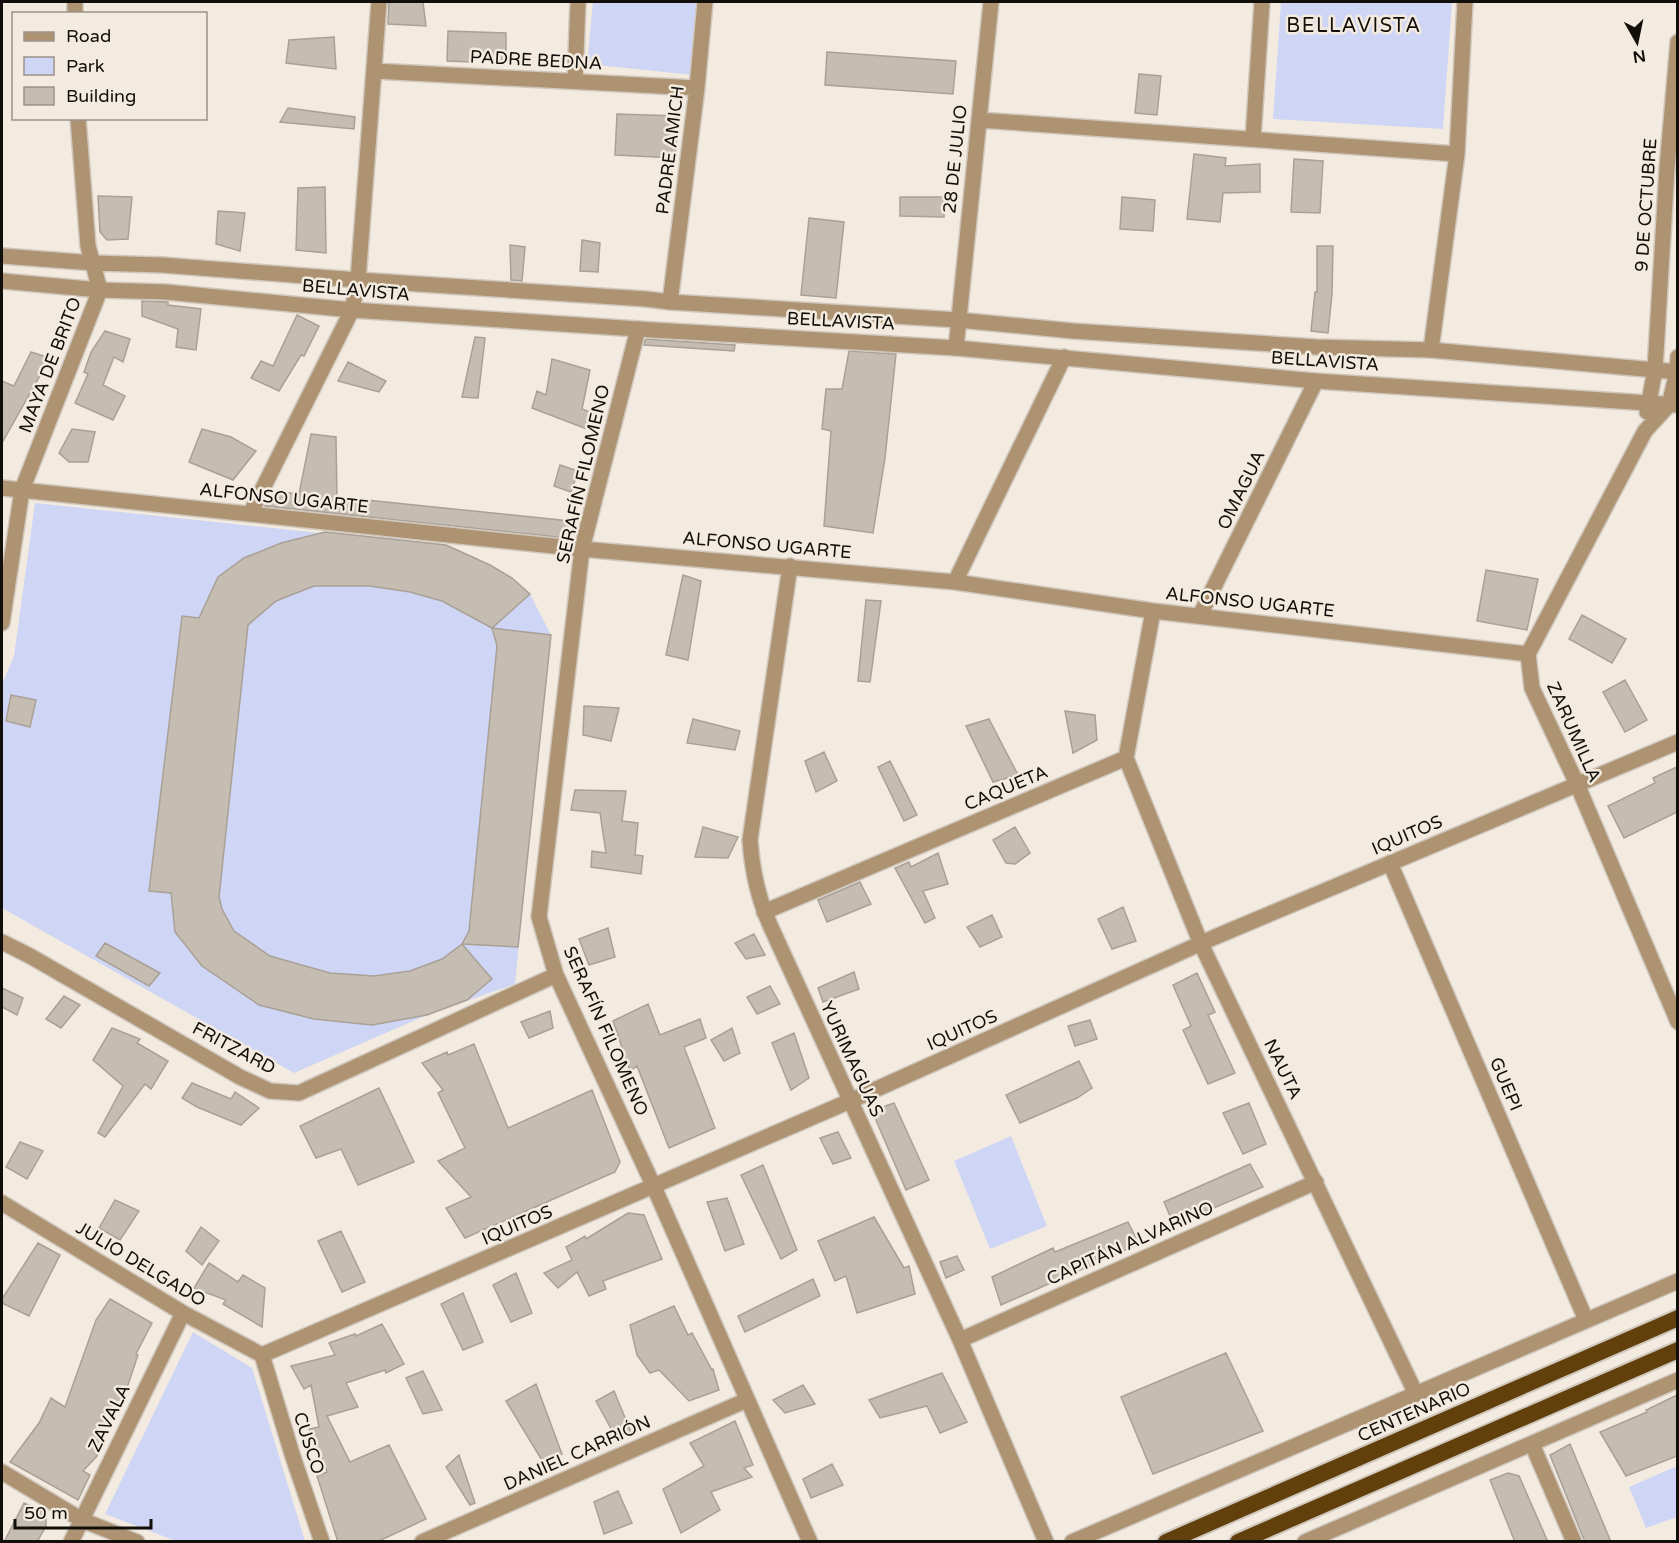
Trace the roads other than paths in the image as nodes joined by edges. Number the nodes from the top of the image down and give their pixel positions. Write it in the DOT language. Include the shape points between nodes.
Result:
graph roads {
  1 [pos="379,2"];
  2 [pos="578,2"];
  3 [pos="705,2"];
  4 [pos="991,2"];
  5 [pos="1262,2"];
  6 [pos="1464,2"];
  7 [pos="1677,42"];
  8 [pos="374,71"];
  9 [pos="575,81"];
  10 [pos="697,88"];
  11 [pos="78,120"];
  12 [pos="979,120"];
  13 [pos="1253,139"];
  14 [pos="1457,154"];
  15 [pos="2,255"];
  16 [pos="94,263"];
  17 [pos="358,280"];
  18 [pos="2,281"];
  19 [pos="100,290"];
  20 [pos="670,302"];
  21 [pos="352,310"];
  22 [pos="958,320"];
  23 [pos="638,329"];
  24 [pos="956,348"];
  25 [pos="1431,350"];
  26 [pos="1064,357"];
  27 [pos="1677,367"];
  28 [pos="1655,370"];
  29 [pos="1316,381"];
  30 [pos="1647,403"];
  31 [pos="1673,405"];
  32 [pos="1645,431"];
  33 [pos="2,488"];
  34 [pos="22,490"];
  35 [pos="250,514"];
  36 [pos="582,549"];
  37 [pos="790,566"];
  38 [pos="955,582"];
  39 [pos="1153,611"];
  40 [pos="1200,615"];
  41 [pos="2,623"];
  42 [pos="1528,654"];
  43 [pos="1677,742"];
  44 [pos="1126,758"];
  45 [pos="1577,784"];
  46 [pos="1390,863"];
  47 [pos="764,912"];
  48 [pos="1201,944"];
  49 [pos="4,948"];
  50 [pos="556,975"];
  51 [pos="1677,1022"];
  52 [pos="850,1101"];
  53 [pos="1316,1182"];
  54 [pos="654,1187"];
  55 [pos="2,1203"];
  56 [pos="1677,1281"];
  57 [pos="183,1312"];
  58 [pos="1677,1318"];
  59 [pos="1586,1320"];
  60 [pos="960,1340"];
  61 [pos="1677,1350"];
  62 [pos="262,1355"];
  63 [pos="1677,1380"];
  64 [pos="1416,1394"];
  65 [pos="747,1400"];
  66 [pos="1532,1444"];
  67 [pos="2,1472"];
  68 [pos="82,1520"];
  69 [pos="426,1541"];
  70 [pos="71,1542"];
  71 [pos="137,1542"];
  72 [pos="321,1542"];
  73 [pos="810,1542"];
  74 [pos="1046,1542"];
  75 [pos="1072,1542"];
  76 [pos="1166,1542"];
  77 [pos="1238,1542"];
  78 [pos="1305,1542"];
  79 [pos="1574,1542"];
  1 -- 8 [label="street"];
  2 -- 9 [label="street"];
  3 -- 10 [label="street, PADRE AMICH"];
  4 -- 12 [label="street, 28 DE JULIO"];
  5 -- 13 [label="street"];
  6 -- 14 [label="street"];
  7 -- 28 [label="street, 9 DE OCTUBRE"];
  8 -- 9 [label="street, PADRE BEDNA"];
  8 -- 17 [label="street"];
  9 -- 10 [label="street, PADRE BEDNA"];
  10 -- 20 [label="street, PADRE AMICH"];
  11 -- 16 [label="street, MAYA DE BRITO" via="88,246"];
  12 -- 13 [label="street"];
  12 -- 22 [label="street, 28 DE JULIO"];
  13 -- 14 [label="street"];
  14 -- 25 [label="street"];
  15 -- 16 [label="street, BELLAVISTA"];
  16 -- 17 [label="street, BELLAVISTA"];
  16 -- 19 [label="street, MAYA DE BRITO"];
  17 -- 20 [label="street, BELLAVISTA"];
  17 -- 21 [label="street"];
  18 -- 19 [label="street, BELLAVISTA"];
  19 -- 21 [label="street, BELLAVISTA" via="166,292"];
  19 -- 34 [label="street, MAYA DE BRITO"];
  20 -- 22 [label="street, BELLAVISTA"];
  21 -- 23 [label="street, BELLAVISTA"];
  21 -- 35 [label="street"];
  22 -- 24 [label="street, 28 DE JULIO"];
  22 -- 25 [label="street, BELLAVISTA" via="1316,347"];
  23 -- 24 [label="street, BELLAVISTA"];
  23 -- 36 [label="street, SERAFÍN FILOMENO"];
  24 -- 26 [label="street, BELLAVISTA"];
  25 -- 28 [label="street, BELLAVISTA"];
  26 -- 29 [label="street, BELLAVISTA"];
  26 -- 38 [label="street"];
  27 -- 28 [label="street, BELLAVISTA"];
  27 -- 31 [label="street"];
  28 -- 30 [label="street"];
  29 -- 30 [label="street, BELLAVISTA"];
  29 -- 40 [label="street, OMAGUA"];
  30 -- 31 [label="street, BELLAVISTA"];
  30 -- 32 [label="street"];
  31 -- 32 [label="street"];
  32 -- 42 [label="street"];
  33 -- 34 [label="street, ALFONSO UGARTE"];
  34 -- 35 [label="street, ALFONSO UGARTE"];
  34 -- 41 [label="street, MAYA DE BRITO"];
  35 -- 36 [label="street, ALFONSO UGARTE"];
  36 -- 37 [label="street, ALFONSO UGARTE"];
  36 -- 50 [label="street, SERAFÍN FILOMENO" via="539,917"];
  37 -- 38 [label="street, ALFONSO UGARTE"];
  37 -- 47 [label="street, YURIMAGUAS" via="750,840"];
  38 -- 39 [label="street, ALFONSO UGARTE"];
  39 -- 40 [label="street, ALFONSO UGARTE"];
  39 -- 44 [label="street"];
  40 -- 42 [label="street, ALFONSO UGARTE"];
  42 -- 45 [label="street, ZARUMILLA" via="1532,688"];
  43 -- 45 [label="street, IQUITOS"];
  44 -- 47 [label="street, CAQUETA"];
  44 -- 48 [label="street, NAUTA"];
  45 -- 46 [label="street, IQUITOS"];
  45 -- 51 [label="street, ZARUMILLA"];
  46 -- 48 [label="street, IQUITOS"];
  46 -- 59 [label="street, GUEPI"];
  47 -- 52 [label="street, YURIMAGUAS"];
  48 -- 52 [label="street, IQUITOS"];
  48 -- 53 [label="street, NAUTA"];
  49 -- 50 [label="street, FRITZARD" via="68,977 240,1077 270,1091 298,1093"];
  50 -- 54 [label="street, SERAFÍN FILOMENO"];
  52 -- 54 [label="street, IQUITOS"];
  52 -- 60 [label="street, YURIMAGUAS"];
  53 -- 60 [label="street, CAPITÁN ALVARINO"];
  53 -- 64 [label="street, NAUTA"];
  54 -- 62 [label="street, IQUITOS"];
  54 -- 65 [label="street, SERAFÍN FILOMENO"];
  55 -- 57 [label="street, JULIO DELGADO"];
  56 -- 59 [label="street"];
  57 -- 62 [label="street, JULIO DELGADO"];
  57 -- 68 [label="street, ZAVALA"];
  58 -- 76 [label="highway, CENTENARIO"];
  59 -- 64 [label="street"];
  60 -- 74 [label="street, YURIMAGUAS"];
  61 -- 77 [label="highway"];
  62 -- 72 [label="street, CUSCO"];
  63 -- 66 [label="street"];
  64 -- 75 [label="street"];
  65 -- 69 [label="street, DANIEL CARRIÓN"];
  65 -- 73 [label="street, SERAFÍN FILOMENO"];
  66 -- 78 [label="street"];
  66 -- 79 [label="street"];
  67 -- 68 [label="street"];
  68 -- 70 [label="street, ZAVALA"];
  68 -- 71 [label="street"];
}
